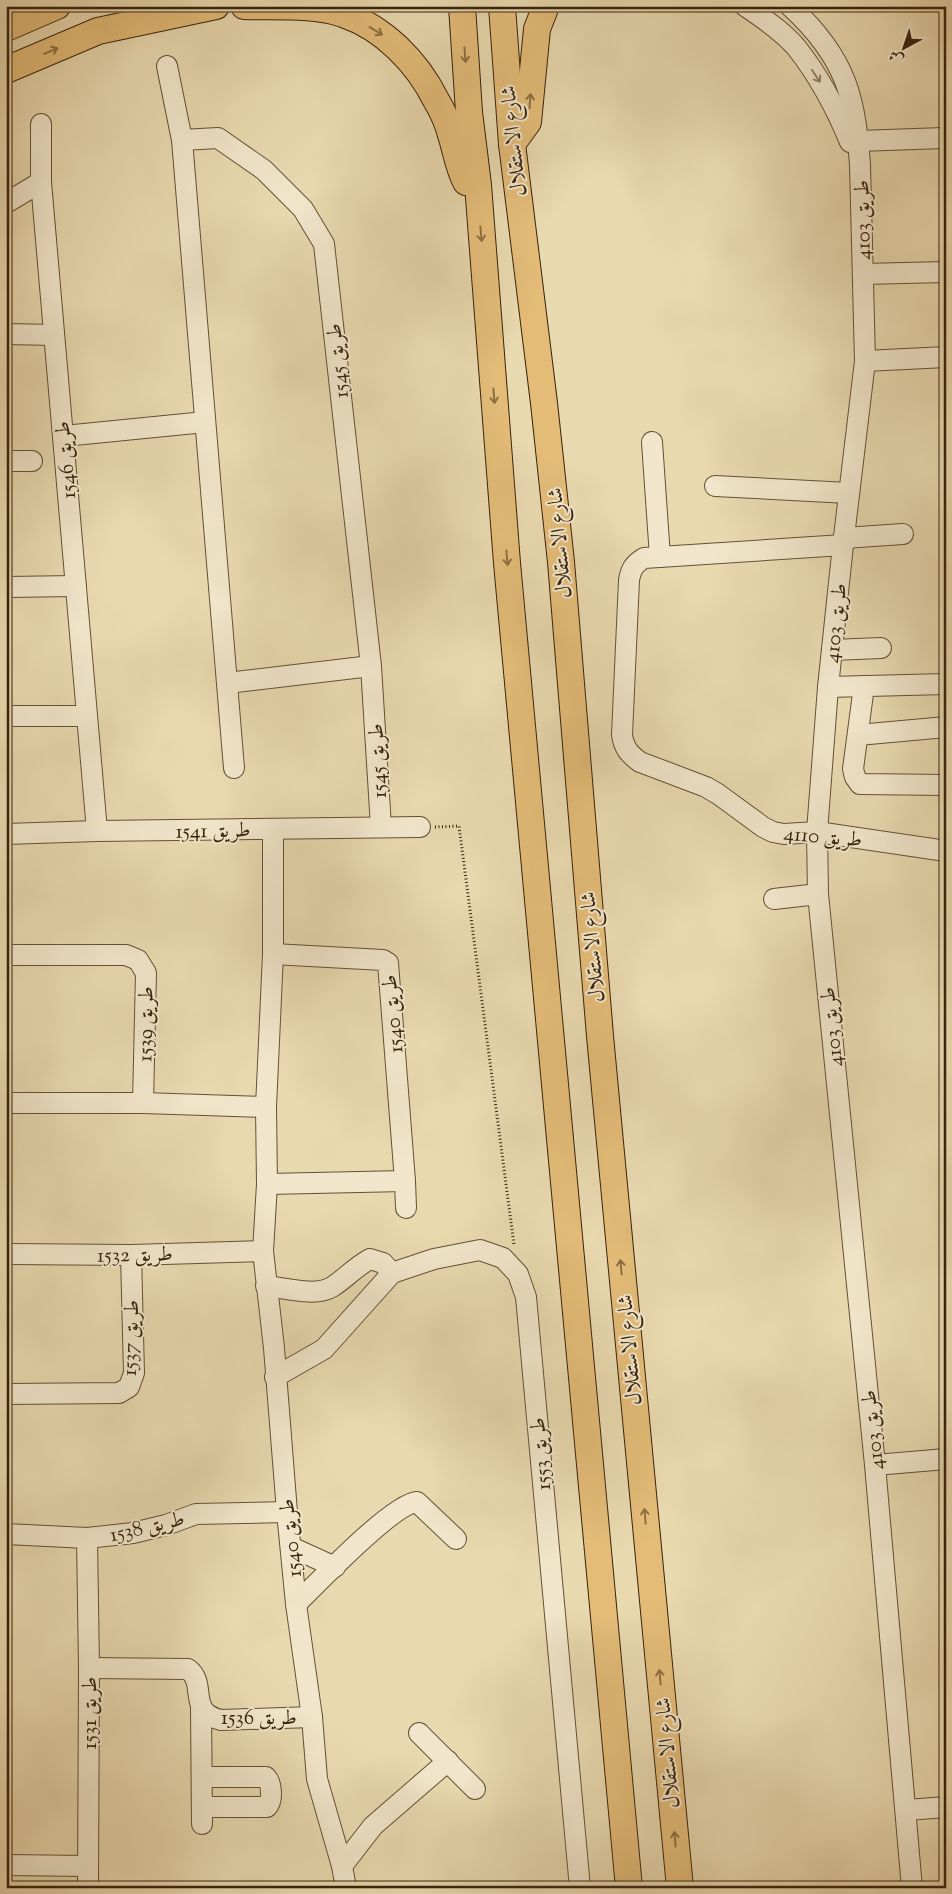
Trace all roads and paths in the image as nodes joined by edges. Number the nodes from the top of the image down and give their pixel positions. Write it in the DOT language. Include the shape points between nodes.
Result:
graph roads {
  1 [pos="57,6"];
  2 [pos="216,6"];
  3 [pos="244,6"];
  4 [pos="462,6"];
  5 [pos="502,6"];
  6 [pos="546,6"];
  7 [pos="744,6"];
  8 [pos="762,6"];
  9 [pos="794,7"];
  10 [pos="6,28"];
  11 [pos="796,46"];
  12 [pos="167,66"];
  13 [pos="6,70"];
  14 [pos="41,124"];
  15 [pos="944,138"];
  16 [pos="182,140"];
  17 [pos="858,141"];
  18 [pos="512,144"];
  19 [pos="860,165"];
  20 [pos="40,182"];
  21 [pos="6,203"];
  22 [pos="479,206"];
  23 [pos="946,272"];
  24 [pos="863,274"];
  25 [pos="6,334"];
  26 [pos="54,335"];
  27 [pos="946,357"];
  28 [pos="865,361"];
  29 [pos="205,422"];
  30 [pos="64,436"];
  31 [pos="652,442"];
  32 [pos="6,461"];
  33 [pos="32,461"];
  34 [pos="716,486"];
  35 [pos="849,493"];
  36 [pos="904,534"];
  37 [pos="843,541"];
  38 [pos="660,557"];
  39 [pos="76,586"];
  40 [pos="6,587"];
  41 [pos="882,648"];
  42 [pos="832,650"];
  43 [pos="371,666"];
  44 [pos="227,683"];
  45 [pos="946,684"];
  46 [pos="864,686"];
  47 [pos="828,687"];
  48 [pos="6,716"];
  49 [pos="87,716"];
  50 [pos="946,727"];
  51 [pos="858,735"];
  52 [pos="234,768"];
  53 [pos="946,785"];
  54 [pos="380,827"];
  55 [pos="420,827"];
  56 [pos="273,829"];
  57 [pos="97,831"];
  58 [pos="818,832"];
  59 [pos="6,834"];
  60 [pos="946,851"];
  61 [pos="818,894"];
  62 [pos="774,899"];
  63 [pos="273,954"];
  64 [pos="6,955"];
  65 [pos="6,1103"];
  66 [pos="143,1103"];
  67 [pos="266,1107"];
  68 [pos="405,1181"];
  69 [pos="267,1184"];
  70 [pos="406,1208"];
  71 [pos="263,1251"];
  72 [pos="6,1254"];
  73 [pos="131,1255"];
  74 [pos="392,1273"];
  75 [pos="518,1274"];
  76 [pos="266,1286"];
  77 [pos="272,1342"];
  78 [pos="311,1355"];
  79 [pos="275,1377"];
  80 [pos="6,1394"];
  81 [pos="946,1459"];
  82 [pos="875,1465"];
  83 [pos="287,1512"];
  84 [pos="6,1534"];
  85 [pos="87,1538"];
  86 [pos="456,1539"];
  87 [pos="291,1547"];
  88 [pos="335,1567"];
  89 [pos="296,1604"];
  90 [pos="89,1668"];
  91 [pos="201,1708"];
  92 [pos="312,1717"];
  93 [pos="419,1732"];
  94 [pos="448,1761"];
  95 [pos="202,1777"];
  96 [pos="475,1789"];
  97 [pos="946,1807"];
  98 [pos="906,1810"];
  99 [pos="373,1826"];
  100 [pos="333,1834"];
  101 [pos="6,1865"];
  102 [pos="88,1866"];
  103 [pos="342,1866"];
  104 [pos="88,1888"];
  105 [pos="346,1888"];
  106 [pos="580,1888"];
  107 [pos="629,1888"];
  108 [pos="680,1888"];
  109 [pos="912,1888"];
  1 -- 10 [label="main road"];
  13 -- 2 [label="main road, one-way" via="98,31"];
  3 -- 22 [label="main road, one-way" via="342,13 380,33 414,64 436,99 451,133 462,173"];
  4 -- 22 [label="main road, شارع الاستقلال, one-way"];
  5 -- 18 [label="main road, شارع الاستقلال"];
  18 -- 6 [label="main road, one-way" via="528,122 537,29"];
  7 -- 11 [label="street, طريق 4103"];
  8 -- 9 [label="street" via="776,11"];
  9 -- 11 [label="street, طريق 4103"];
  9 -- 17 [label="street, طريق 4103" via="821,38 845,80"];
  11 -- 19 [label="street, طريق 4103, one-way" via="833,102"];
  12 -- 16 [label="street"];
  14 -- 20 [label="street, طريق 1546"];
  15 -- 17 [label="street"];
  16 -- 29 [label="street"];
  16 -- 43 [label="street, طريق 1545" via="218,138 264,170 303,210 324,244"];
  17 -- 19 [label="street, طريق 4103"];
  108 -- 18 [label="main road, شارع الاستقلال, one-way" via="599,1027 561,562"];
  19 -- 24 [label="street, طريق 4103"];
  20 -- 21 [label="street"];
  20 -- 26 [label="street, طريق 1546"];
  22 -- 107 [label="main road, شارع الاستقلال, one-way" via="510,592"];
  23 -- 24 [label="street"];
  24 -- 28 [label="street, طريق 4103"];
  25 -- 26 [label="street"];
  26 -- 30 [label="street, طريق 1546"];
  27 -- 28 [label="street"];
  28 -- 35 [label="street, طريق 4103"];
  29 -- 30 [label="street"];
  29 -- 44 [label="street"];
  30 -- 39 [label="street, طريق 1546"];
  31 -- 38 [label="street"];
  32 -- 33 [label="street, طريق 1546"];
  34 -- 35 [label="street"];
  35 -- 37 [label="street, طريق 4103"];
  36 -- 37 [label="street"];
  37 -- 38 [label="street"];
  37 -- 42 [label="street, طريق 4103"];
  38 -- 58 [label="street, طريق 4110" via="644,558 630,571 623,745 640,762 706,787 773,832"];
  39 -- 40 [label="street"];
  39 -- 49 [label="street, طريق 1546"];
  41 -- 42 [label="street"];
  42 -- 47 [label="street, طريق 4103"];
  43 -- 44 [label="street"];
  43 -- 54 [label="street, طريق 1545"];
  44 -- 52 [label="street"];
  45 -- 46 [label="street"];
  46 -- 47 [label="street"];
  46 -- 51 [label="street"];
  47 -- 58 [label="street, طريق 4103"];
  48 -- 49 [label="street"];
  49 -- 57 [label="street, طريق 1546"];
  50 -- 51 [label="street"];
  51 -- 53 [label="street" via="853,769 860,784"];
  54 -- 55 [label="street, طريق 1541"];
  54 -- 56 [label="street, طريق 1541"];
  55 -- 75 [label="path" via="459,826"];
  56 -- 57 [label="street, طريق 1541"];
  56 -- 63 [label="street, طريق 1540"];
  57 -- 59 [label="street, طريق 1541"];
  58 -- 60 [label="street, طريق 4110"];
  58 -- 61 [label="street, طريق 4103"];
  61 -- 62 [label="street"];
  61 -- 82 [label="street, طريق 4103"];
  63 -- 67 [label="street, طريق 1540"];
  63 -- 68 [label="street, طريق 1540" via="383,960 388,963"];
  64 -- 66 [label="street, طريق 1539" via="126,955 138,960 146,973"];
  65 -- 66 [label="street"];
  66 -- 67 [label="street"];
  67 -- 69 [label="street, طريق 1540"];
  68 -- 69 [label="street"];
  68 -- 70 [label="street, طريق 1540"];
  69 -- 71 [label="street, طريق 1540"];
  71 -- 73 [label="street, طريق 1532"];
  71 -- 76 [label="street, طريق 1540"];
  72 -- 73 [label="street, طريق 1532"];
  73 -- 80 [label="street, طريق 1537" via="134,1373 129,1387 119,1393"];
  74 -- 75 [label="street, طريق 1553" via="434,1258 480,1250 503,1258"];
  74 -- 76 [label="street" via="383,1263 370,1259 356,1266 332,1287 319,1292"];
  74 -- 78 [label="street, طريق 1553" via="324,1349"];
  75 -- 106 [label="street, طريق 1553" via="526,1297"];
  76 -- 77 [label="street, طريق 1540"];
  77 -- 78 [label="street"];
  77 -- 79 [label="street, طريق 1540"];
  78 -- 79 [label="street, طريق 1553"];
  79 -- 83 [label="street, طريق 1540"];
  81 -- 82 [label="street"];
  82 -- 98 [label="street, طريق 4103"];
  83 -- 85 [label="street, طريق 1538" via="196,1514 134,1533"];
  83 -- 87 [label="street, طريق 1540"];
  84 -- 85 [label="street, طريق 1538"];
  85 -- 90 [label="street, طريق 1531"];
  86 -- 88 [label="street" via="417,1502 412,1502 364,1537"];
  87 -- 88 [label="street"];
  87 -- 89 [label="street, طريق 1540"];
  88 -- 89 [label="street"];
  89 -- 92 [label="street, طريق 1540"];
  90 -- 91 [label="street, طريق 1536" via="188,1669 195,1675"];
  90 -- 102 [label="street, طريق 1531"];
  91 -- 92 [label="street, طريق 1536" via="206,1714 221,1720"];
  91 -- 95 [label="street"];
  92 -- 100 [label="street, طريق 1540" via="317,1779"];
  93 -- 94 [label="street"];
  94 -- 96 [label="street"];
  94 -- 99 [label="street"];
  95 -- 95 [label="street" via="266,1777 270,1782 271,1801 267,1807 202,1815"];
  97 -- 98 [label="street"];
  98 -- 109 [label="street, طريق 4103"];
  99 -- 100 [label="street"];
  99 -- 103 [label="street"];
  100 -- 103 [label="street, طريق 1540"];
  101 -- 102 [label="street"];
  102 -- 104 [label="street, طريق 1531"];
  103 -- 105 [label="street, طريق 1540"];
}
